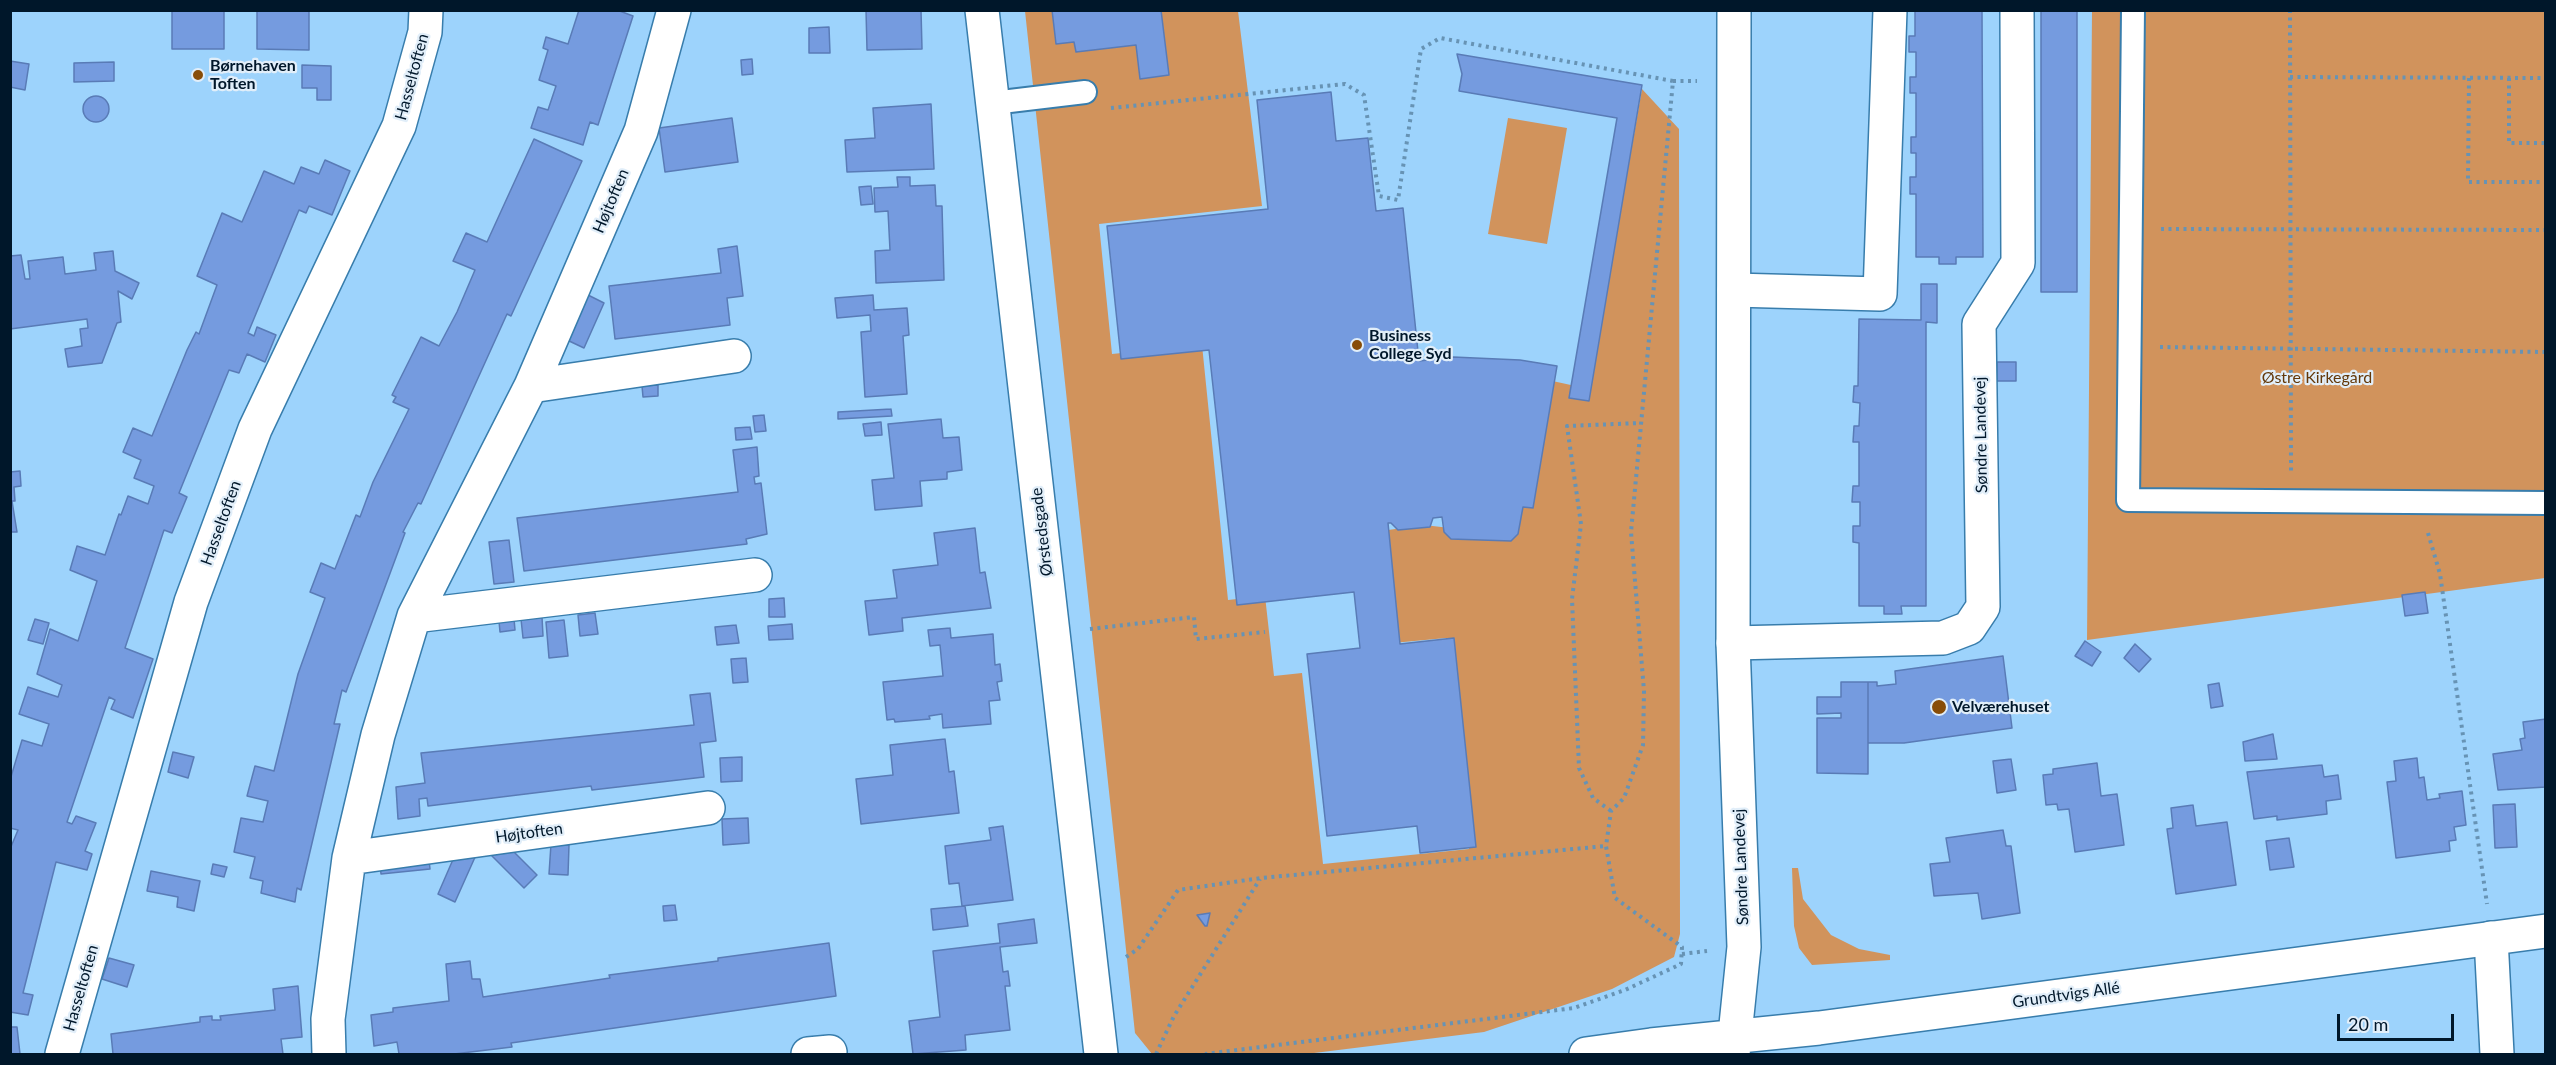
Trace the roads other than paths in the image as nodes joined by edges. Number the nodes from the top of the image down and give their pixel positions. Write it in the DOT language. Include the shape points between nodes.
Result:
graph roads {
  1 [pos="426,10"];
  2 [pos="674,10"];
  3 [pos="982,10"];
  4 [pos="1734,10"];
  5 [pos="1890,10"];
  6 [pos="2017,10"];
  7 [pos="2133,10"];
  8 [pos="1085,92"];
  9 [pos="993,103"];
  10 [pos="1734,290"];
  11 [pos="734,356"];
  12 [pos="531,386"];
  13 [pos="2546,503"];
  14 [pos="754,575"];
  15 [pos="414,616"];
  16 [pos="1733,643"];
  17 [pos="708,808"];
  18 [pos="349,858"];
  19 [pos="2546,931"];
  20 [pos="2492,938"];
  21 [pos="1733,1046"];
  22 [pos="62,1054"];
  23 [pos="329,1054"];
  24 [pos="1101,1054"];
  25 [pos="1586,1054"];
  26 [pos="2497,1054"];
  1 -- 22 [label="street, Hasseltoften" via="425,32 399,126 255,429 191,602"];
  2 -- 12 [label="street, Højtoften" via="641,131"];
  3 -- 9 [label="street, Ørstedsgade"];
  4 -- 10 [label="street, Søndre Landevej"];
  5 -- 10 [label="street" via="1880,294"];
  6 -- 16 [label="street, Søndre Landevej" via="2018,263 1979,324 1983,607 1969,628 1943,638"];
  7 -- 13 [label="lane" via="2128,500"];
  8 -- 9 [label="lane"];
  9 -- 24 [label="street, Ørstedsgade"];
  10 -- 16 [label="street, Søndre Landevej"];
  11 -- 12 [label="street"];
  12 -- 15 [label="street, Højtoften"];
  14 -- 15 [label="street"];
  15 -- 18 [label="street, Højtoften" via="378,735"];
  16 -- 21 [label="street, Søndre Landevej" via="1744,947"];
  17 -- 18 [label="street, Højtoften"];
  18 -- 23 [label="street, Højtoften" via="328,1019"];
  19 -- 20 [label="street, Grundtvigs Allé"];
  20 -- 21 [label="street, Grundtvigs Allé" via="1819,1029"];
  20 -- 26 [label="street"];
  21 -- 25 [label="street, Grundtvigs Allé"];
}
